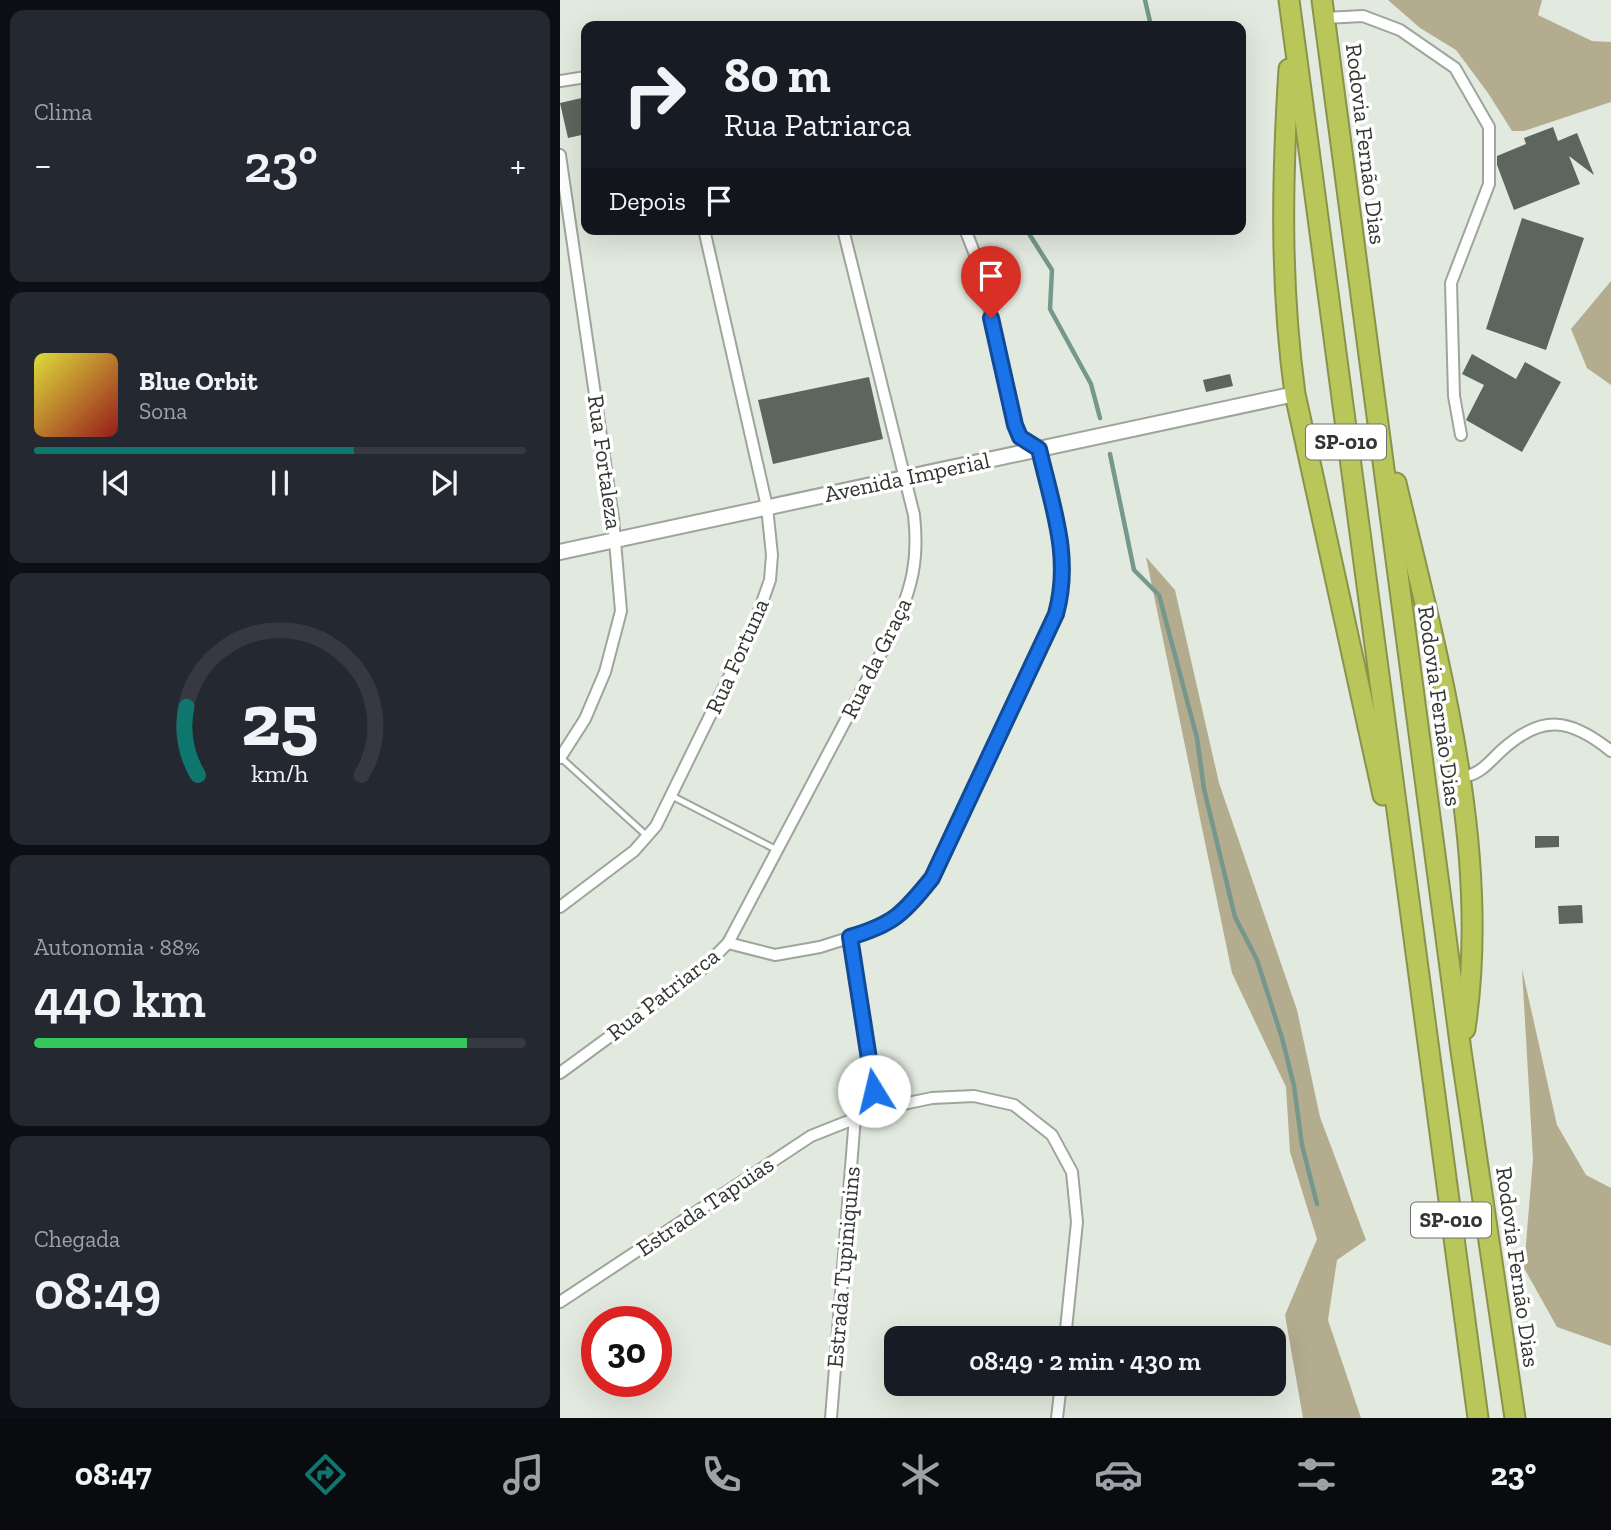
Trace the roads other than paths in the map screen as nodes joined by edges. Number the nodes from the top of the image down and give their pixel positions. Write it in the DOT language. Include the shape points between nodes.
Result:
graph roads {
  1 [pos="1289,0"];
  2 [pos="1323,9"];
  3 [pos="1292,26"];
  4 [pos="581,78"];
  5 [pos="560,81"];
  6 [pos="560,155"];
  7 [pos="705,235"];
  8 [pos="845,235"];
  9 [pos="967,235"];
  10 [pos="1372,380"];
  11 [pos="1295,394"];
  12 [pos="1461,435"];
  13 [pos="1039,449"];
  14 [pos="905,478"];
  15 [pos="767,507"];
  16 [pos="615,539"];
  17 [pos="560,552"];
  18 [pos="1611,751"];
  19 [pos="560,757"];
  20 [pos="1462,777"];
  21 [pos="672,796"];
  22 [pos="648,836"];
  23 [pos="777,850"];
  24 [pos="1402,858"];
  25 [pos="560,907"];
  26 [pos="850,937"];
  27 [pos="728,943"];
  28 [pos="1461,1051"];
  29 [pos="560,1073"];
  30 [pos="879,1109"];
  31 [pos="855,1117"];
  32 [pos="560,1302"];
  33 [pos="1066,1326"];
  34 [pos="1060,1396"];
  35 [pos="831,1418"];
  36 [pos="1057,1418"];
  37 [pos="1478,1418"];
  38 [pos="1515,1418"];
  1 -- 3 [label="highway, SP-010"];
  2 -- 10 [label="highway, Rodovia Fernão Dias / SP-010"];
  2 -- 12 [label="street" via="1363,16 1400,30 1455,68 1489,127 1489,184 1451,283 1454,396"];
  3 -- 11 [label="highway" via="1283,206 1287,329"];
  3 -- 24 [label="highway, SP-010"];
  4 -- 5 [label="street"];
  6 -- 16 [label="street, Rua Fortaleza"];
  7 -- 15 [label="street, Rua Fortuna"];
  8 -- 14 [label="street, Rua da Graça"];
  9 -- 13 [label="street" via="981,270 1015,425 1020,437"];
  10 -- 20 [label="highway"];
  10 -- 28 [label="highway, Rodovia Fernão Dias / SP-010"];
  11 -- 13 [label="main road, Avenida Imperial"];
  11 -- 24 [label="highway" via="1374,761"];
  13 -- 14 [label="main road, Avenida Imperial"];
  13 -- 26 [label="street, Rua Patriarca" via="1063,553 1064,586 1056,614 932,878 910,906 883,927"];
  14 -- 15 [label="main road, Avenida Imperial"];
  14 -- 23 [label="street, Rua da Graça" via="918,550 911,588 895,627"];
  15 -- 16 [label="main road, Avenida Imperial"];
  15 -- 21 [label="street, Rua Fortuna" via="770,580 753,628"];
  16 -- 17 [label="main road, Avenida Imperial"];
  16 -- 19 [label="street, Rua Fortaleza" via="621,611 605,672 585,719"];
  18 -- 20 [label="street" via="1591,735 1559,722 1530,728 1485,767"];
  19 -- 22 [label="lane"];
  20 -- 28 [label="highway" via="1472,979"];
  21 -- 22 [label="street, Rua Fortuna"];
  21 -- 23 [label="lane"];
  22 -- 25 [label="street, Rua Fortuna" via="635,851"];
  23 -- 27 [label="street, Rua da Graça"];
  24 -- 37 [label="highway, SP-010"];
  26 -- 27 [label="street, Rua Patriarca" via="775,955"];
  26 -- 30 [label="street"];
  27 -- 29 [label="street, Rua Patriarca" via="702,969"];
  28 -- 38 [label="highway, Rodovia Fernão Dias / SP-010"];
  30 -- 31 [label="street, Estrada Tapuias"];
  30 -- 33 [label="street, Estrada Tapuias" via="932,1098 974,1096 1014,1105 1052,1135 1072,1172 1077,1222"];
  31 -- 32 [label="street, Estrada Tapuias" via="811,1136"];
  31 -- 35 [label="street, Estrada Tupiniquins"];
  34 -- 36 [label="street"];
}
